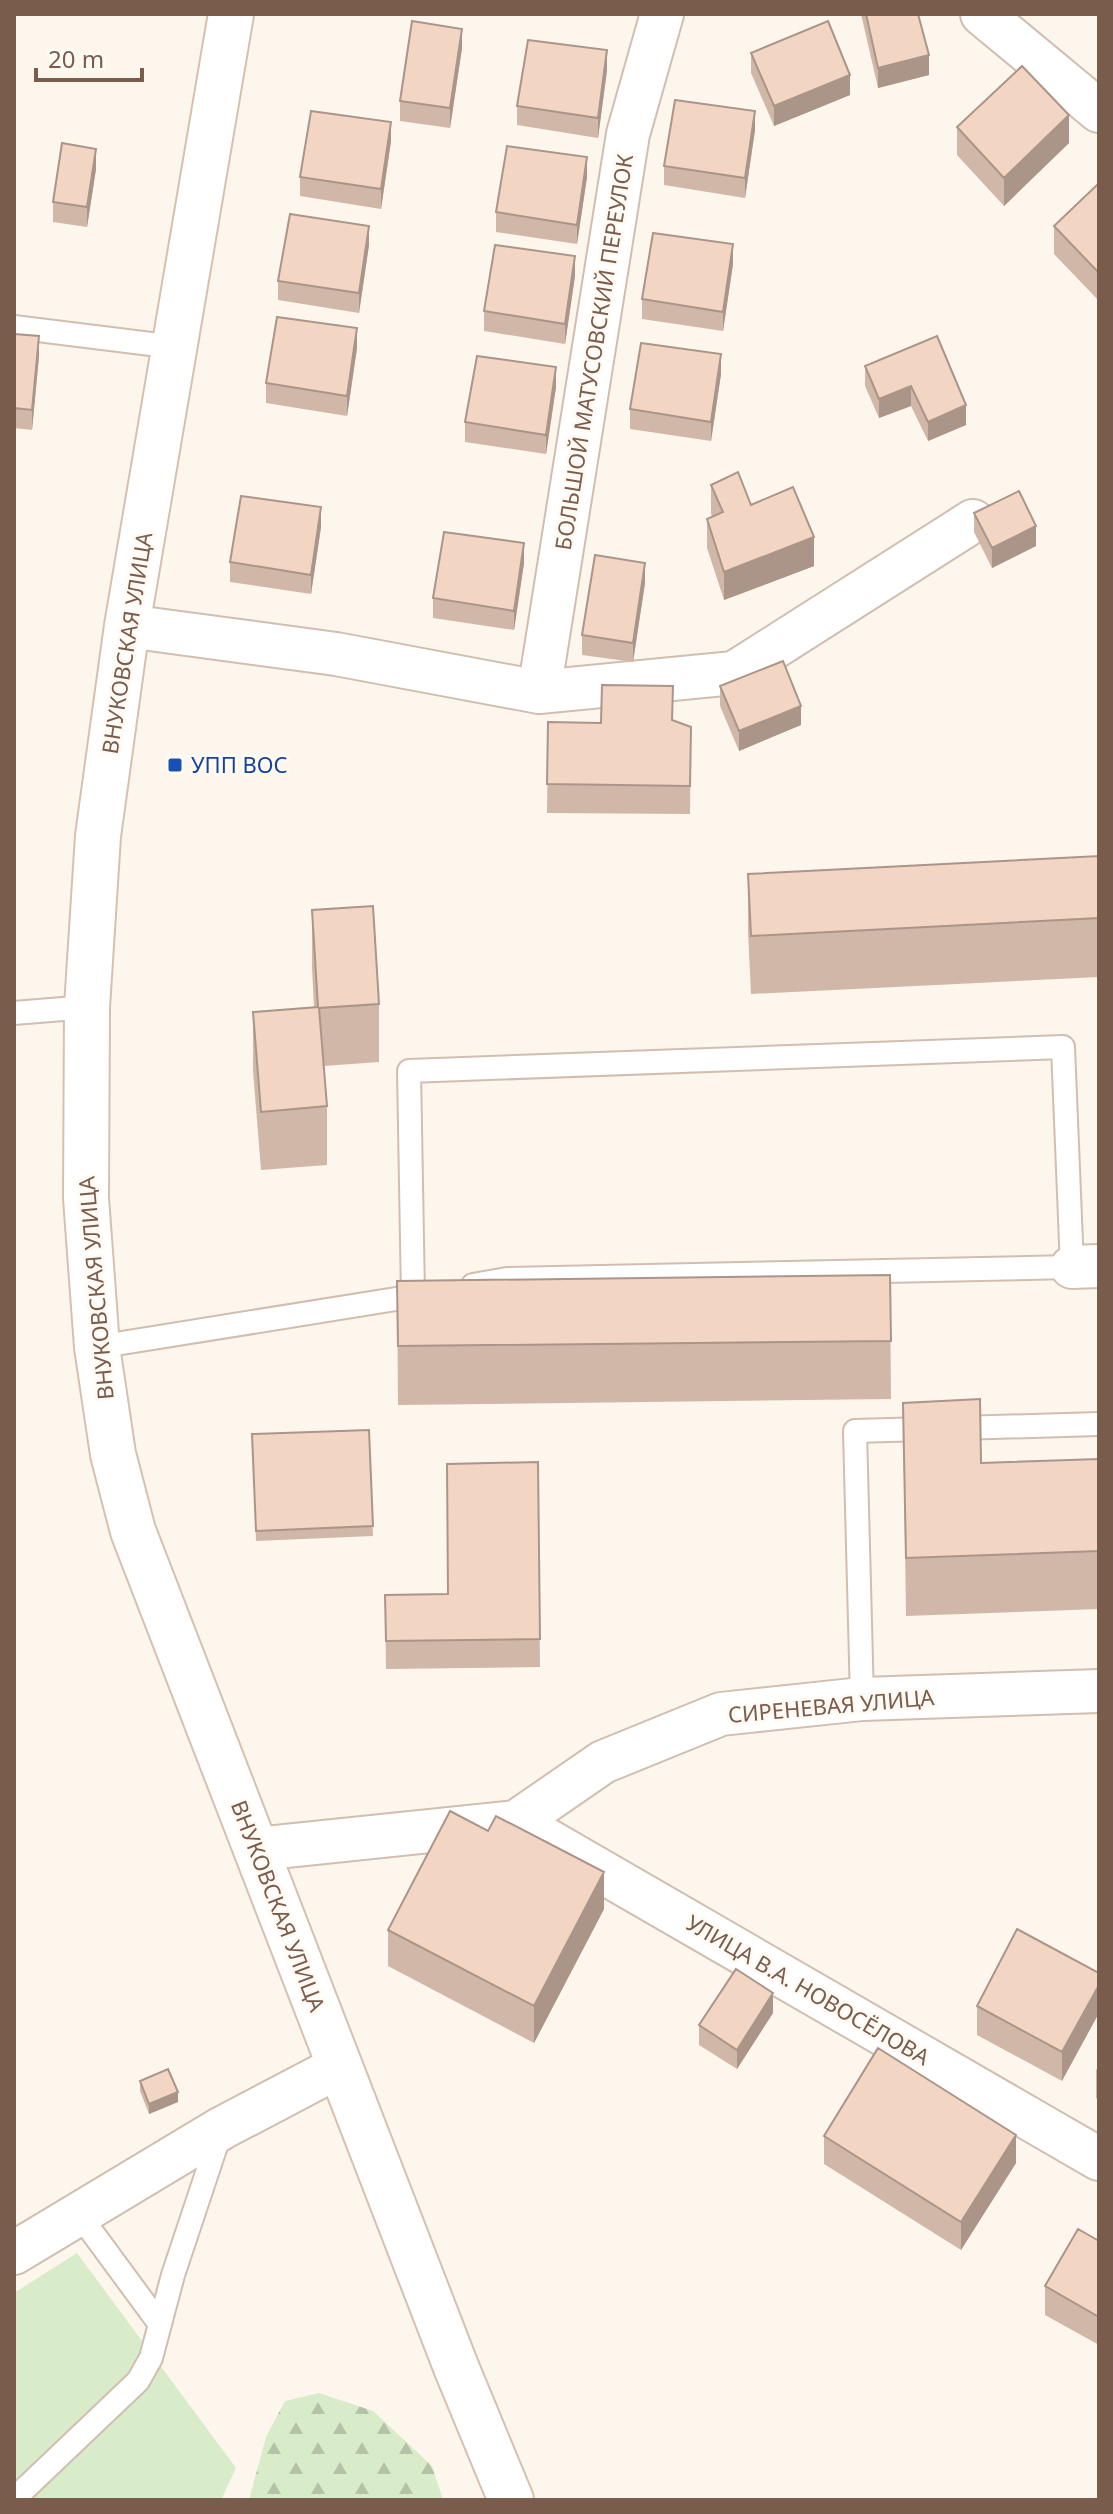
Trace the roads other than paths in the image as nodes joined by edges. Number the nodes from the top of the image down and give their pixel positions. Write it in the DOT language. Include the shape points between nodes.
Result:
graph roads {
  1 [pos="231,14"];
  2 [pos="662,14"];
  3 [pos="982,14"];
  4 [pos="1099,111"];
  5 [pos="14,327"];
  6 [pos="175,347"];
  7 [pos="973,521"];
  8 [pos="127,626"];
  9 [pos="539,692"];
  10 [pos="87,1007"];
  11 [pos="14,1013"];
  12 [pos="1086,1267"];
  13 [pos="413,1296"];
  14 [pos="97,1347"];
  15 [pos="1099,1424"];
  16 [pos="1099,1691"];
  17 [pos="862,1699"];
  18 [pos="516,1822"];
  19 [pos="257,1849"];
  20 [pos="340,2066"];
  21 [pos="222,2128"];
  22 [pos="1099,2159"];
  23 [pos="78,2213"];
  24 [pos="14,2253"];
  25 [pos="159,2323"];
  26 [pos="14,2499"];
  27 [pos="511,2500"];
  1 -- 6 [label="main road, ВНУКОВСКАЯ УЛИЦА"];
  2 -- 9 [label="street, БОЛЬШОЙ МАТУСОВСКИЙ ПЕРЕУЛОК" via="628,134"];
  3 -- 4 [label="street"];
  5 -- 6 [label="lane"];
  6 -- 8 [label="main road, ВНУКОВСКАЯ УЛИЦА"];
  7 -- 9 [label="street" via="734,673"];
  8 -- 9 [label="street" via="336,654"];
  8 -- 10 [label="main road, ВНУКОВСКАЯ УЛИЦА" via="98,836"];
  10 -- 11 [label="lane"];
  10 -- 14 [label="main road, ВНУКОВСКАЯ УЛИЦА" via="86,1198"];
  12 -- 13 [label="lane" via="507,1279"];
  12 -- 13 [label="lane" via="1063,1047 409,1071"];
  13 -- 14 [label="lane"];
  14 -- 19 [label="main road, ВНУКОВСКАЯ УЛИЦА" via="113,1454 133,1531"];
  15 -- 17 [label="lane" via="855,1431"];
  16 -- 17 [label="street, СИРЕНЕВАЯ УЛИЦА"];
  17 -- 18 [label="street, СИРЕНЕВАЯ УЛИЦА" via="721,1714 603,1762"];
  18 -- 19 [label="street, СИРЕНЕВАЯ УЛИЦА"];
  18 -- 22 [label="street, УЛИЦА В.А. НОВОСЁЛОВА"];
  19 -- 20 [label="main road, ВНУКОВСКАЯ УЛИЦА"];
  20 -- 21 [label="street"];
  20 -- 27 [label="main road, ВНУКОВСКАЯ УЛИЦА"];
  21 -- 23 [label="street"];
  21 -- 25 [label="lane"];
  23 -- 24 [label="street"];
  23 -- 25 [label="lane"];
  25 -- 26 [label="lane" via="151,2358 138,2381"];
}
